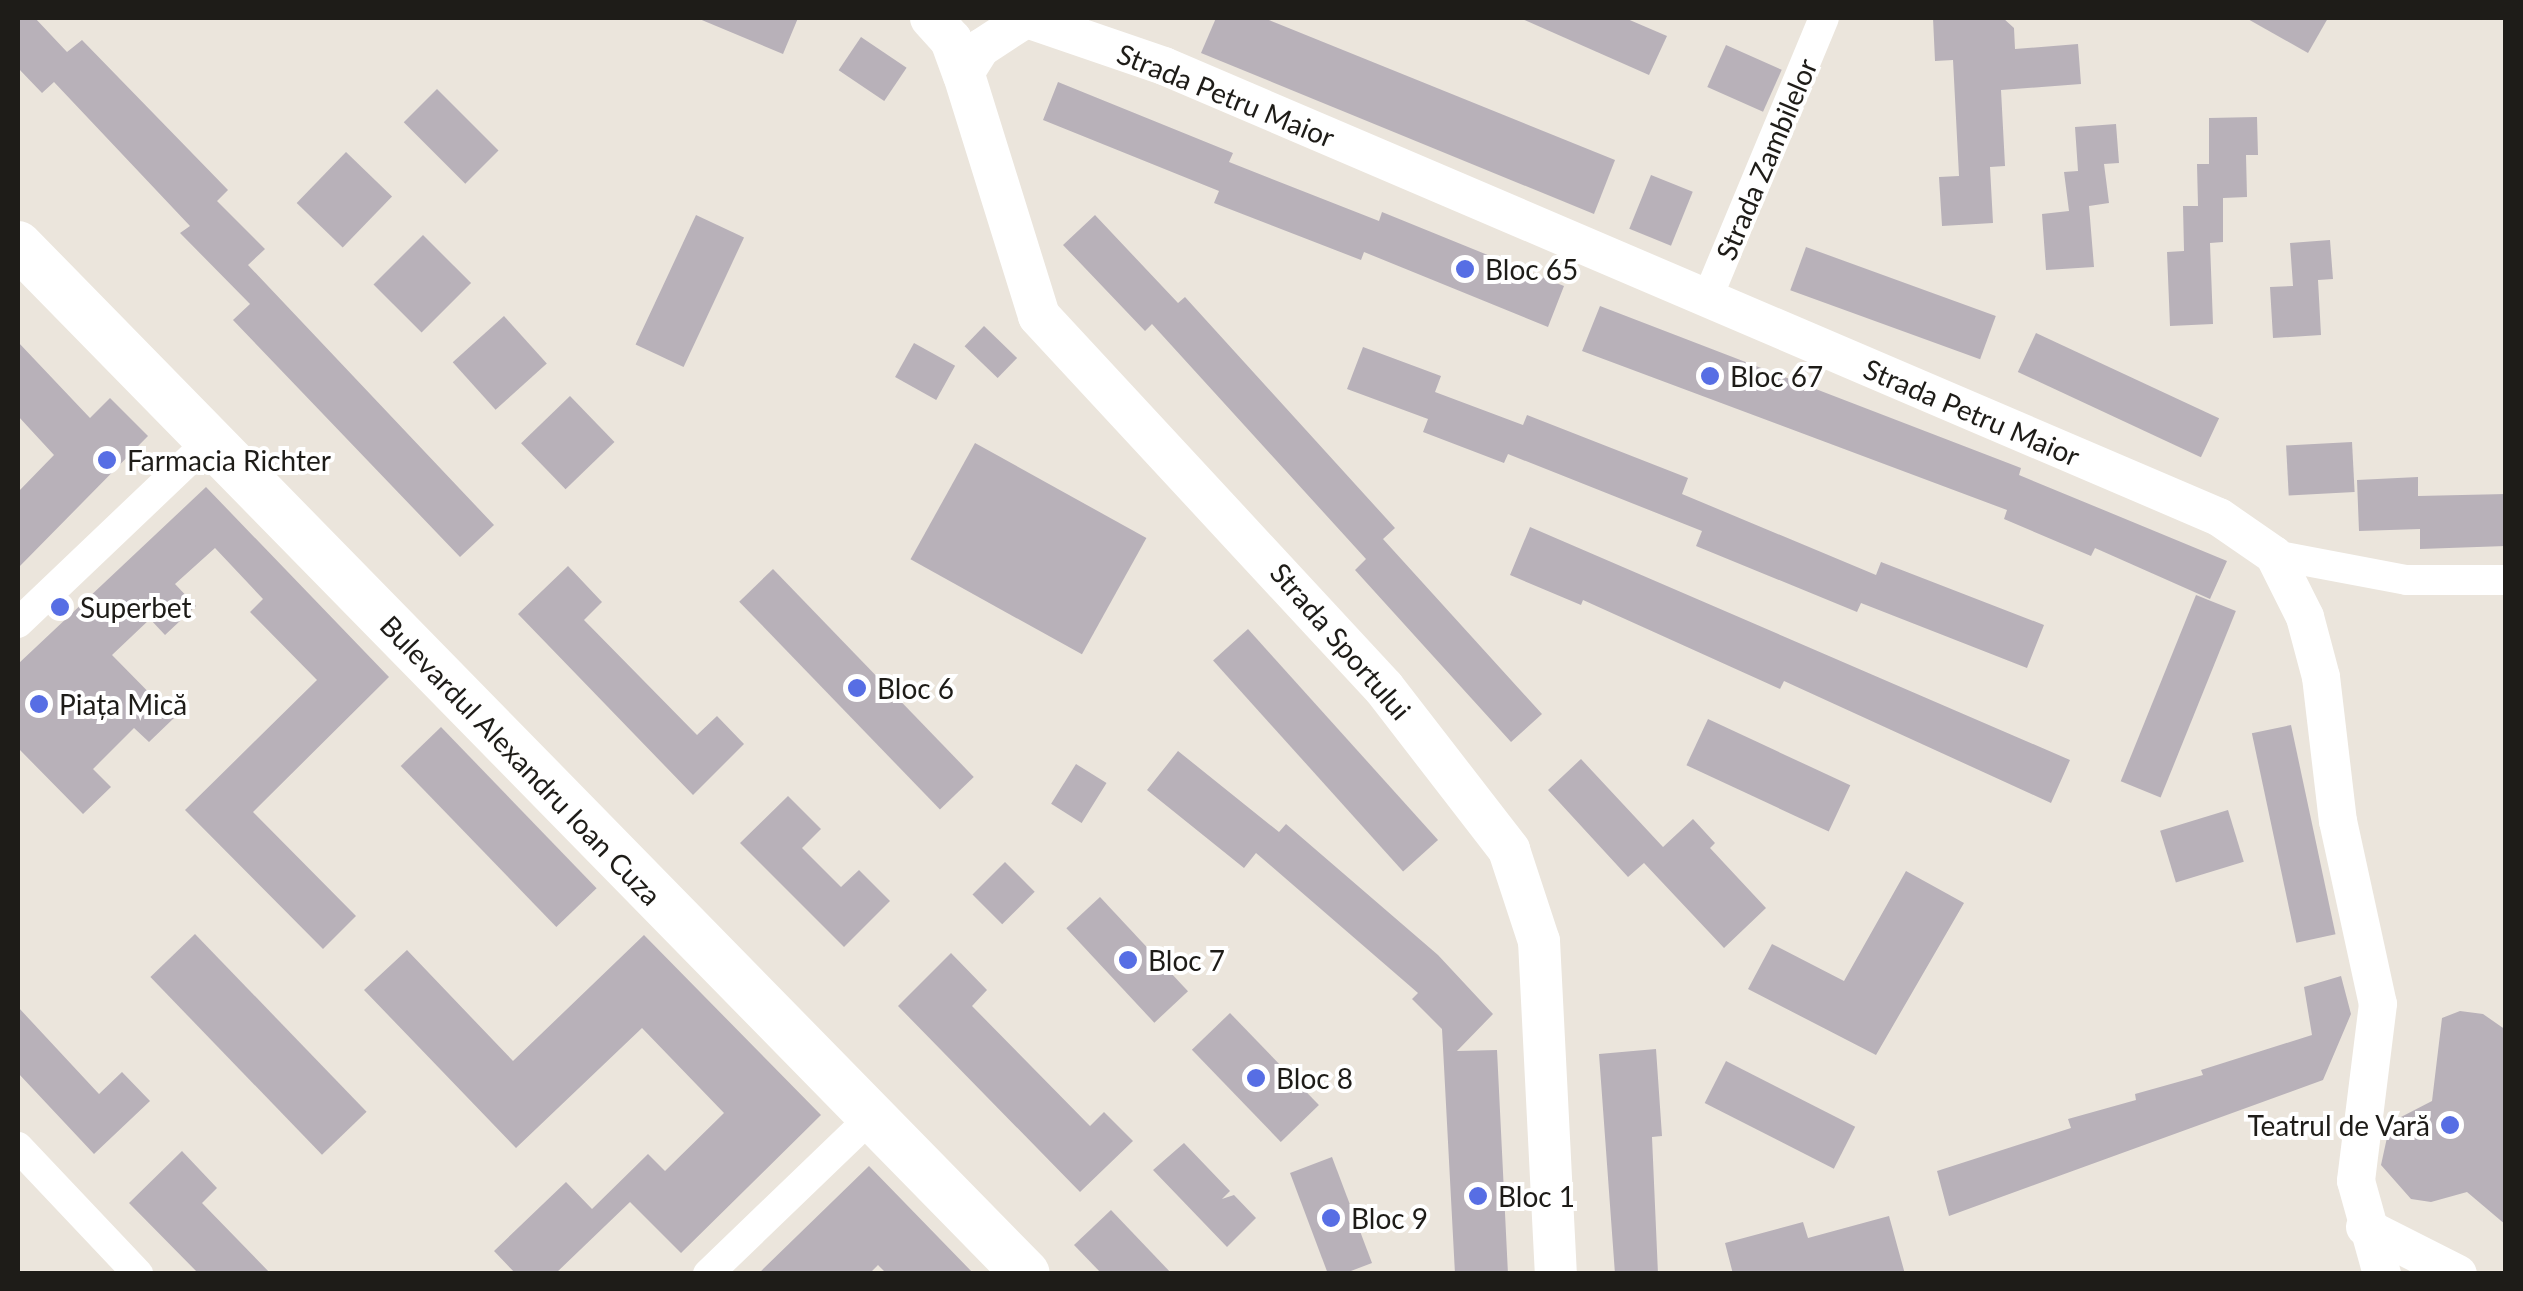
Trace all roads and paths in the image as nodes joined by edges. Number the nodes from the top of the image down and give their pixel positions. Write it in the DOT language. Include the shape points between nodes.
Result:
graph roads {
  1 [pos="906,18"];
  2 [pos="931,18"];
  3 [pos="1025,18"];
  4 [pos="1824,18"];
  5 [pos="964,75"];
  6 [pos="18,244"];
  7 [pos="1706,299"];
  8 [pos="210,440"];
  9 [pos="2274,555"];
  10 [pos="2506,580"];
  11 [pos="18,623"];
  12 [pos="873,1115"];
  13 [pos="18,1147"];
  14 [pos="2365,1227"];
  15 [pos="138,1274"];
  16 [pos="708,1274"];
  17 [pos="1026,1274"];
  18 [pos="1556,1274"];
  19 [pos="2382,1274"];
  20 [pos="2458,1274"];
  1 -- 5 [label="main road"];
  2 -- 5 [label="main road" via="950,40"];
  3 -- 5 [label="street, Strada Petru Maior" via="980,48"];
  3 -- 7 [label="street, Strada Petru Maior" via="1164,66"];
  4 -- 7 [label="street, Strada Zambilelor"];
  5 -- 18 [label="main road, Strada Sportului" via="1022,277 1048,330 1384,688 1509,850 1540,941"];
  6 -- 8 [label="main road, Bulevardul Alexandru Ioan Cuza"];
  7 -- 9 [label="street, Strada Petru Maior" via="2219,517"];
  8 -- 11 [label="street"];
  8 -- 12 [label="main road, Bulevardul Alexandru Ioan Cuza"];
  9 -- 10 [label="street" via="2406,580"];
  9 -- 14 [label="street, Strada Petru Maior" via="2305,617 2322,677 2338,821 2378,1004 2356,1180"];
  12 -- 16 [label="street"];
  12 -- 17 [label="main road, Bulevardul Alexandru Ioan Cuza"];
  13 -- 15 [label="street"];
  14 -- 19 [label="street, Strada Petru Maior"];
  14 -- 20 [label="street"];
}
